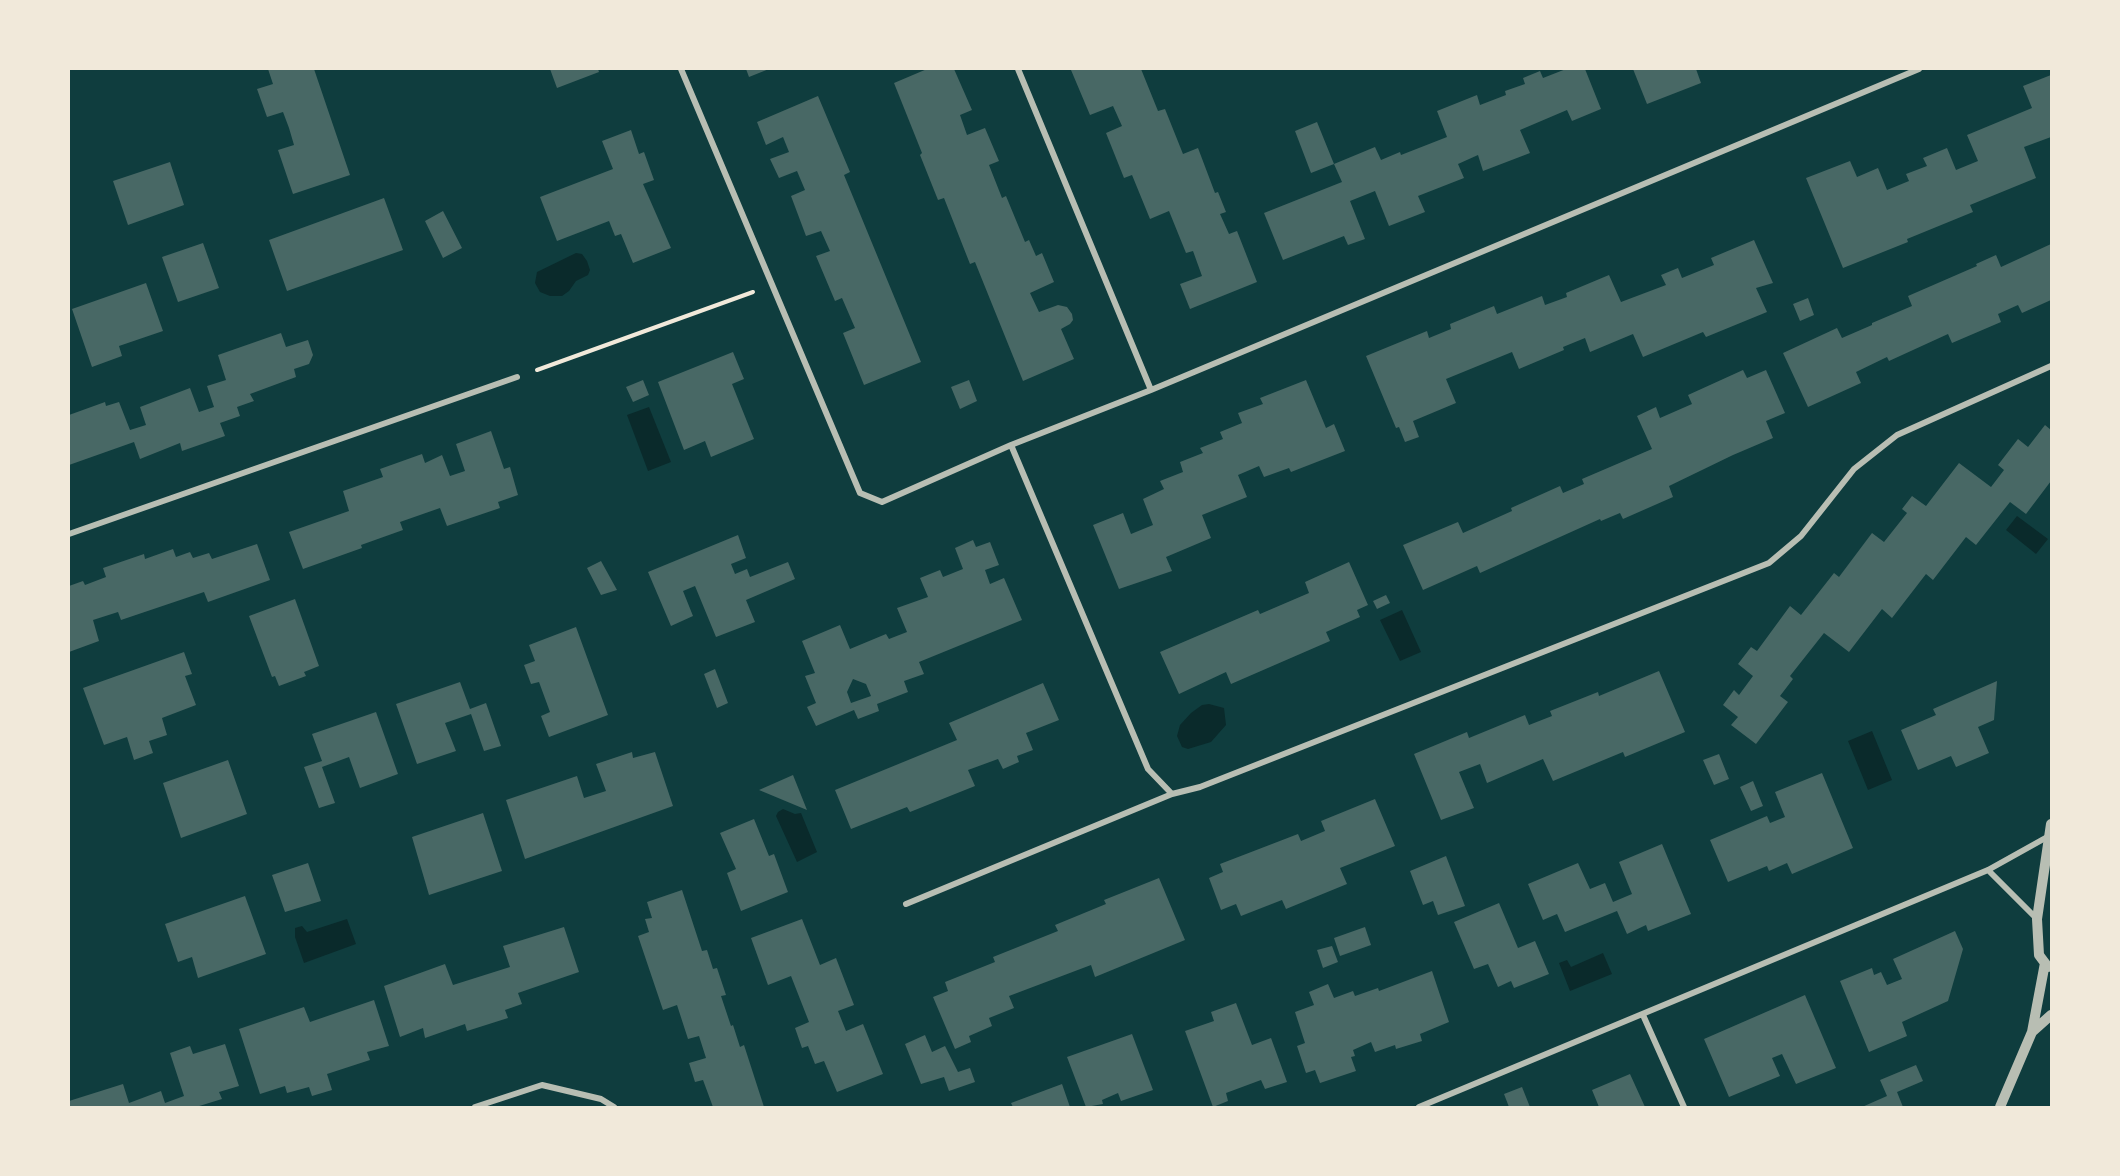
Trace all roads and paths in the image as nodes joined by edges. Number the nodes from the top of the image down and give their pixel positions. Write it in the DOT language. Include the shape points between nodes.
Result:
graph roads {
  1 [pos="681,69"];
  2 [pos="1018,69"];
  3 [pos="1919,69"];
  4 [pos="771,285"];
  5 [pos="2051,366"];
  6 [pos="516,377"];
  7 [pos="1151,390"];
  8 [pos="1011,446"];
  9 [pos="69,534"];
  10 [pos="1172,794"];
  11 [pos="2050,830"];
  12 [pos="1988,870"];
  13 [pos="906,904"];
  14 [pos="2037,919"];
  15 [pos="2048,967"];
  16 [pos="1643,1015"];
  17 [pos="2051,1015"];
  18 [pos="2032,1032"];
  19 [pos="475,1107"];
  20 [pos="614,1107"];
  21 [pos="1419,1107"];
  22 [pos="1684,1107"];
  23 [pos="2000,1107"];
  1 -- 4 [label="street"];
  2 -- 7 [label="street"];
  3 -- 7 [label="street"];
  4 -- 6 [label="path"];
  4 -- 8 [label="street" via="860,493 882,502"];
  5 -- 10 [label="street" via="1897,435 1854,469 1801,536 1769,563"];
  6 -- 9 [label="street"];
  7 -- 8 [label="street"];
  8 -- 10 [label="street" via="1148,769"];
  10 -- 13 [label="street"];
  11 -- 12 [label="street"];
  11 -- 14 [label="street"];
  12 -- 14 [label="street"];
  12 -- 16 [label="street"];
  14 -- 15 [label="street" via="2039,956"];
  15 -- 18 [label="street"];
  16 -- 21 [label="street"];
  16 -- 22 [label="street"];
  17 -- 18 [label="street"];
  18 -- 23 [label="street"];
  19 -- 20 [label="street" via="542,1085 601,1099"];
}
